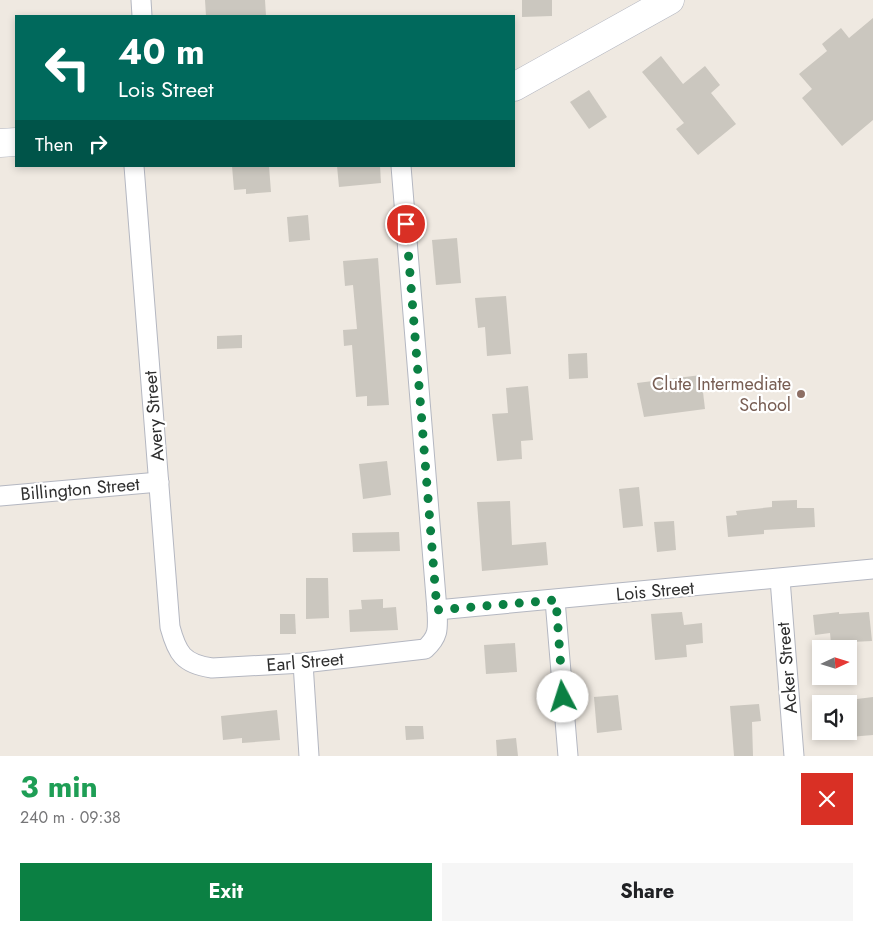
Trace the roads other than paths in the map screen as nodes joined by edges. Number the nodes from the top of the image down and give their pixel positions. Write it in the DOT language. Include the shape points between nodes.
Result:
graph roads {
  1 [pos="141,0"];
  2 [pos="670,0"];
  3 [pos="142,15"];
  4 [pos="515,86"];
  5 [pos="15,142"];
  6 [pos="0,143"];
  7 [pos="134,167"];
  8 [pos="401,167"];
  9 [pos="159,482"];
  10 [pos="0,496"];
  11 [pos="873,570"];
  12 [pos="780,579"];
  13 [pos="556,600"];
  14 [pos="437,610"];
  15 [pos="186,660"];
  16 [pos="303,663"];
  17 [pos="309,756"];
  18 [pos="568,756"];
  19 [pos="794,756"];
  1 -- 3 [label="street"];
  2 -- 4 [label="street"];
  5 -- 6 [label="street"];
  7 -- 9 [label="street, Avery Street"];
  8 -- 14 [label="street"];
  9 -- 10 [label="street, Billington Street"];
  9 -- 15 [label="street, Avery Street" via="170,627 176,649"];
  11 -- 12 [label="street, Lois Street"];
  12 -- 13 [label="street, Lois Street"];
  12 -- 19 [label="street, Acker Street"];
  13 -- 14 [label="street, Lois Street"];
  13 -- 18 [label="street"];
  14 -- 16 [label="street, Earl Street" via="435,640 424,649"];
  15 -- 16 [label="street, Earl Street" via="212,668"];
  16 -- 17 [label="street"];
}
